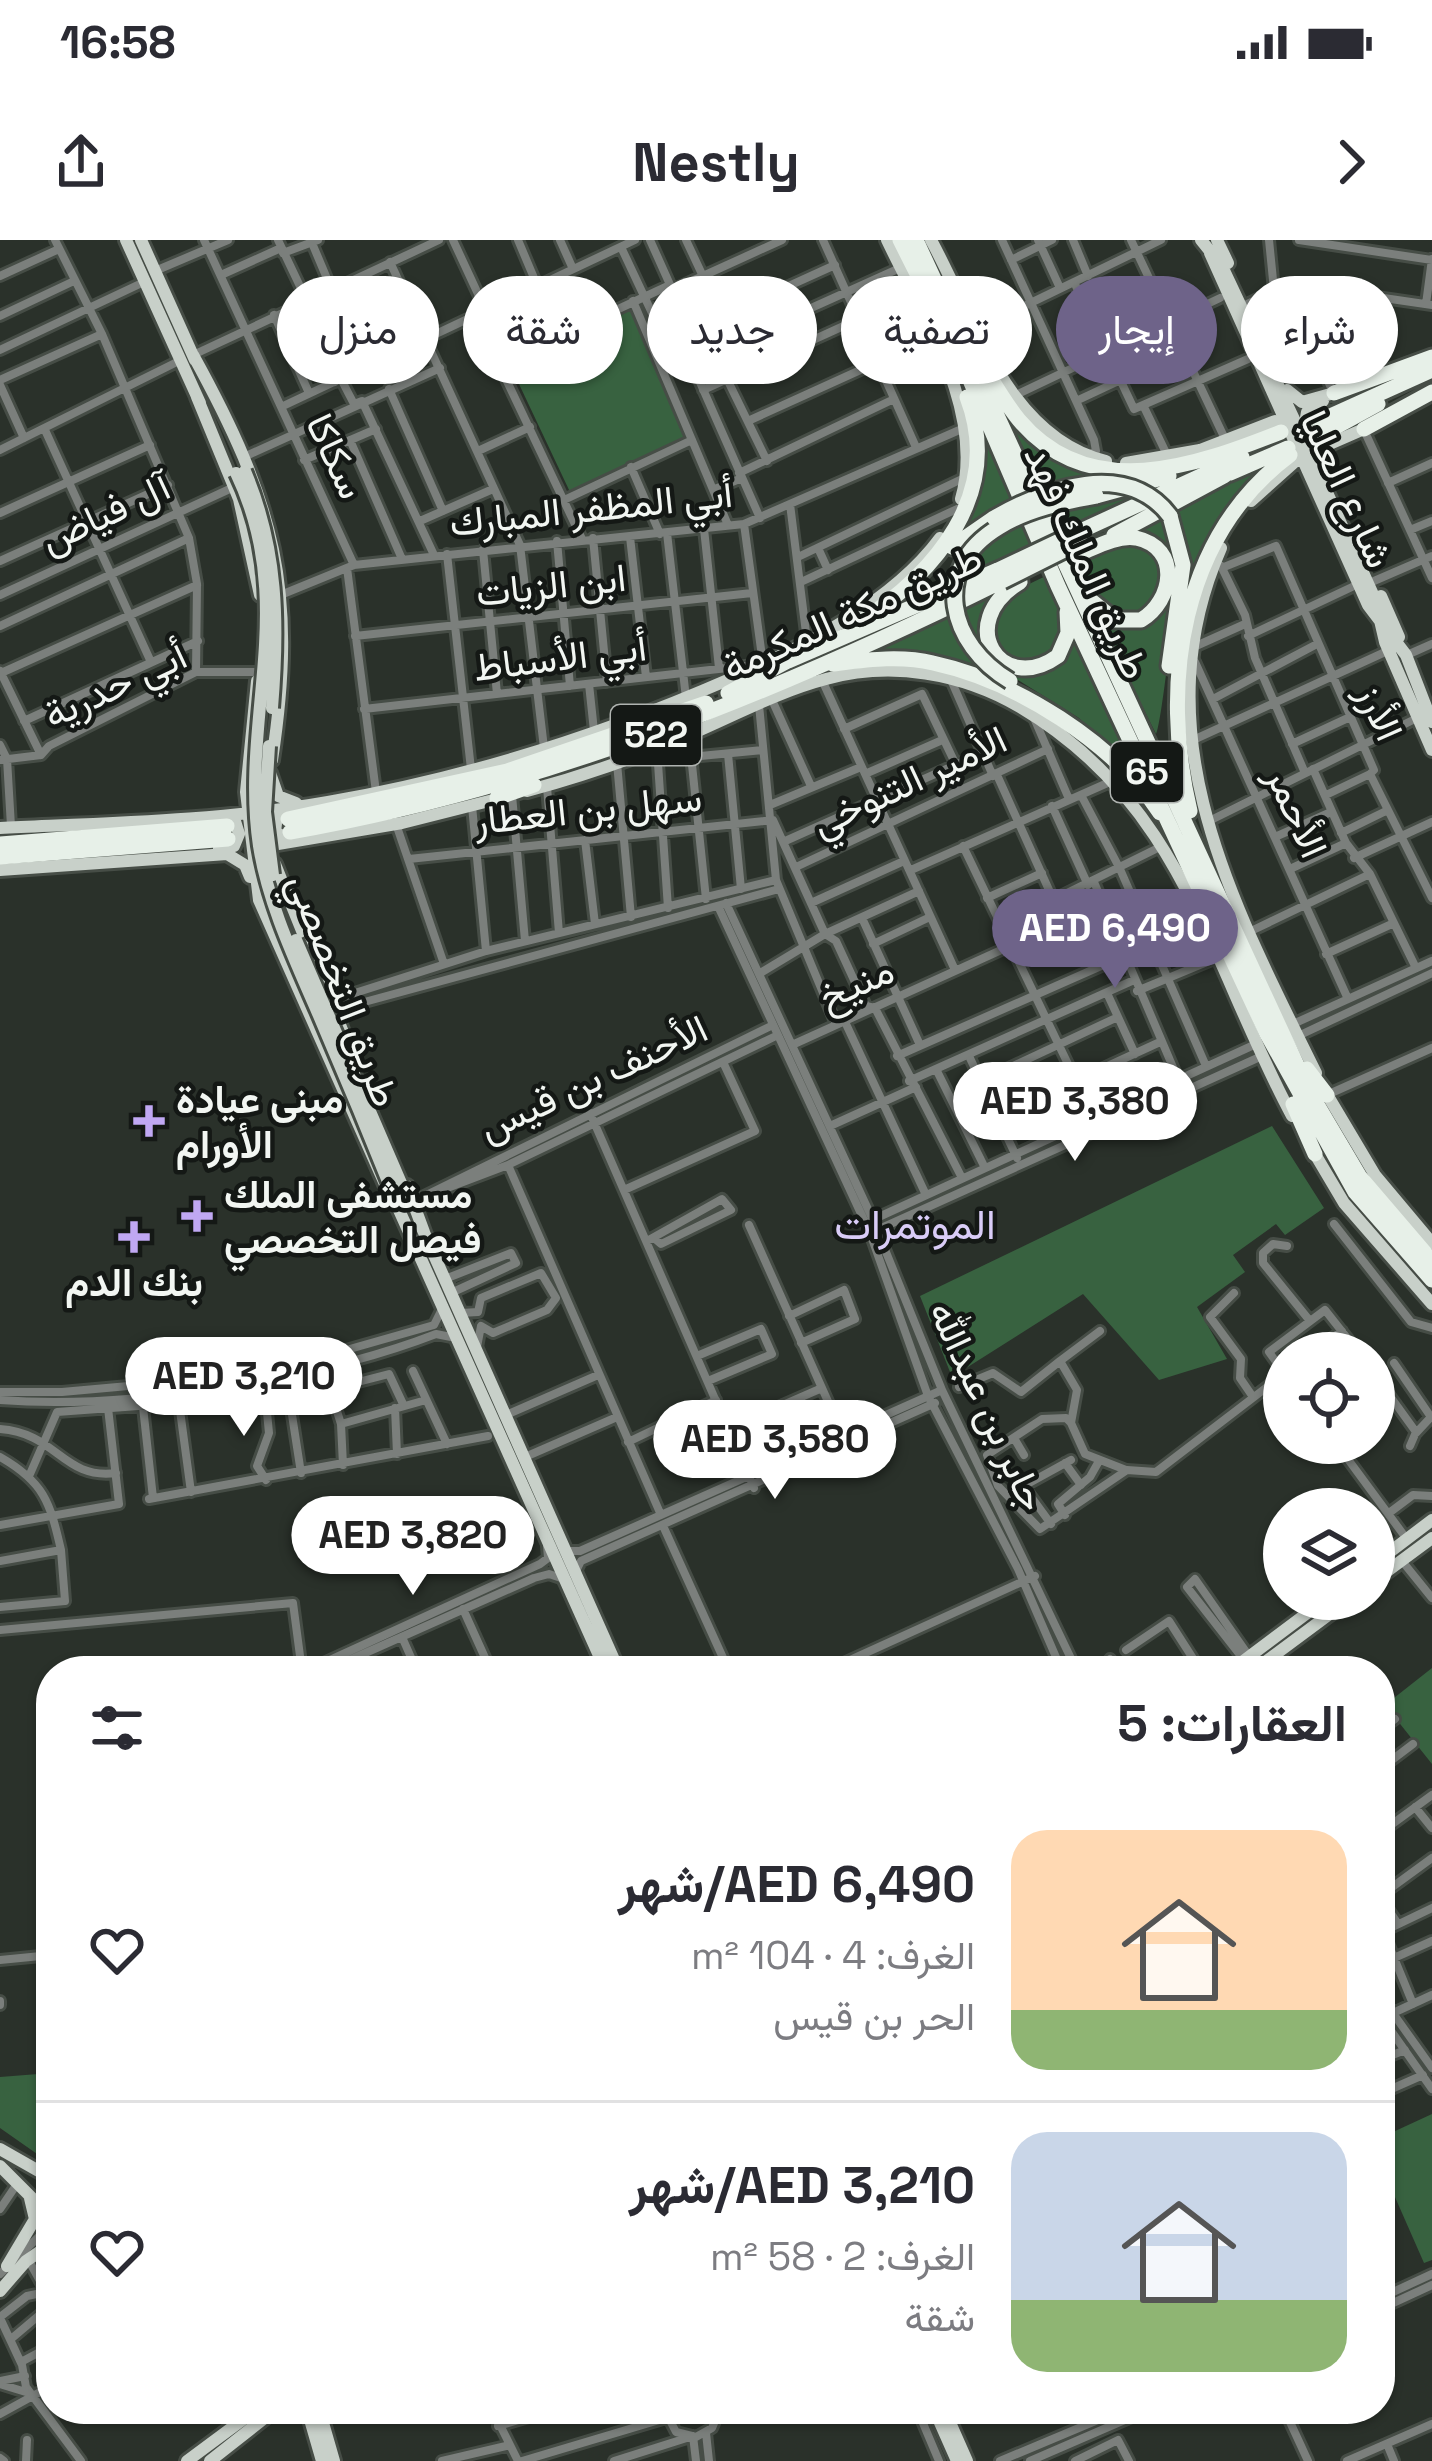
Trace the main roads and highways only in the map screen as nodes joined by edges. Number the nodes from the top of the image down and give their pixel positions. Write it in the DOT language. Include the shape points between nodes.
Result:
graph roads {
  1 [pos="126,240"];
  2 [pos="141,240"];
  3 [pos="887,240"];
  4 [pos="900,240"];
  5 [pos="916,240"];
  6 [pos="931,240"];
  7 [pos="1206,242"];
  8 [pos="150,276"];
  9 [pos="922,276"];
  10 [pos="929,276"];
  11 [pos="1432,353"];
  12 [pos="187,358"];
  13 [pos="1432,370"];
  14 [pos="1432,379"];
  15 [pos="964,384"];
  16 [pos="975,384"];
  17 [pos="995,384"];
  18 [pos="1334,393"];
  19 [pos="1432,396"];
  20 [pos="1377,399"];
  21 [pos="1324,429"];
  22 [pos="1364,429"];
  23 [pos="1242,435"];
  24 [pos="1290,439"];
  25 [pos="1230,447"];
  26 [pos="241,472"];
  27 [pos="1258,493"];
  28 [pos="1078,543"];
  29 [pos="932,562"];
  30 [pos="1007,577"];
  31 [pos="1065,583"];
  32 [pos="1380,620"];
  33 [pos="1406,656"];
  34 [pos="788,661"];
  35 [pos="763,664"];
  36 [pos="820,673"];
  37 [pos="1404,690"];
  38 [pos="762,704"];
  39 [pos="1428,720"];
  40 [pos="602,735"];
  41 [pos="640,735"];
  42 [pos="1432,750"];
  43 [pos="1177,758"];
  44 [pos="471,770"];
  45 [pos="270,773"];
  46 [pos="247,776"];
  47 [pos="504,797"];
  48 [pos="1148,798"];
  49 [pos="309,805"];
  50 [pos="269,810"];
  51 [pos="247,813"];
  52 [pos="189,818"];
  53 [pos="3,834"];
  54 [pos="316,840"];
  55 [pos="272,845"];
  56 [pos="188,853"];
  57 [pos="1195,854"];
  58 [pos="0,863"];
  59 [pos="276,872"];
  60 [pos="259,900"];
  61 [pos="1270,1012"];
  62 [pos="1262,1045"];
  63 [pos="1327,1095"];
  64 [pos="1315,1154"];
  65 [pos="406,1202"];
  66 [pos="1432,1243"];
  67 [pos="1432,1261"];
  68 [pos="1432,1280"];
  69 [pos="447,1297"];
  70 [pos="1432,1304"];
  71 [pos="469,1349"];
  72 [pos="1432,1520"];
  73 [pos="1432,1538"];
  74 [pos="1395,1548"];
  75 [pos="1395,1566"];
  76 [pos="570,1576"];
  77 [pos="1301,1620"];
  78 [pos="1316,1620"];
  79 [pos="600,1656"];
  80 [pos="612,1656"];
  81 [pos="1256,1656"];
  82 [pos="1259,1656"];
  83 [pos="0,2149"];
  84 [pos="0,2166"];
  85 [pos="36,2170"];
  86 [pos="30,2198"];
  87 [pos="36,2205"];
  88 [pos="36,2254"];
  89 [pos="7,2272"];
  90 [pos="0,2291"];
  91 [pos="229,2424"];
  92 [pos="236,2424"];
  93 [pos="254,2424"];
  94 [pos="256,2424"];
  95 [pos="319,2424"];
  96 [pos="321,2424"];
  97 [pos="938,2424"];
  98 [pos="951,2424"];
  99 [pos="183,2461"];
  100 [pos="201,2461"];
  101 [pos="210,2461"];
  102 [pos="322,2461"];
  103 [pos="334,2461"];
  104 [pos="954,2461"];
  105 [pos="967,2461"];
  1 -- 8 [label="main road, طريق التخصصي"];
  2 -- 8 [label="main road, طريق التخصصي"];
  3 -- 35 [label="main road" via="964,428 966,478 957,509 933,548 892,586"];
  4 -- 9 [label="highway, طريق الملك فهد / 65"];
  5 -- 10 [label="highway, طريق الملك فهد / 65"];
  6 -- 25 [label="main road" via="1039,427 1082,455 1118,463"];
  7 -- 18 [label="main road" via="1247,304 1290,396 1301,402"];
  7 -- 23 [label="main road" via="1220,298 1269,410"];
  7 -- 24 [label="main road, شارع العليا"];
  8 -- 12 [label="main road, طريق التخصصي"];
  11 -- 18 [label="highway"];
  12 -- 26 [label="main road, طريق التخصصي"];
  12 -- 26 [label="main road, طريق التخصصي" via="196,397"];
  13 -- 20 [label="highway"];
  14 -- 20 [label="highway"];
  15 -- 29 [label="highway" via="977,448 969,504"];
  16 -- 31 [label="highway, طريق الملك فهد / 65"];
  17 -- 25 [label="highway" via="1020,421 1058,453 1125,472 1168,470"];
  18 -- 22 [label="main road" via="1307,412 1313,440"];
  18 -- 24 [label="main road"];
  19 -- 22 [label="highway"];
  20 -- 21 [label="highway"];
  21 -- 22 [label="main road"];
  21 -- 24 [label="main road" via="1316,452"];
  21 -- 33 [label="main road" via="1320,468"];
  23 -- 24 [label="main road" via="1275,421"];
  23 -- 25 [label="main road"];
  24 -- 25 [label="highway"];
  24 -- 27 [label="main road"];
  24 -- 28 [label="highway, طريق مكة المكرمة / 522"];
  24 -- 28 [label="highway"];
  24 -- 32 [label="main road, شارع العليا"];
  24 -- 43 [label="highway" via="1240,501 1197,582 1180,658"];
  25 -- 48 [label="highway, bridge" via="1161,479 1002,524 961,566 953,596 960,633 982,662 1082,727"];
  26 -- 45 [label="main road" via="271,524 284,594"];
  26 -- 46 [label="main road" via="257,571"];
  26 -- 65 [label="main road, طريق التخصصي, bridge" via="268,610 260,850 281,925"];
  27 -- 37 [label="main road" via="1283,478 1304,483"];
  27 -- 63 [label="main road" via="1227,534 1190,650 1190,742 1208,821"];
  28 -- 30 [label="highway"];
  28 -- 30 [label="highway, طريق مكة المكرمة / 522, bridge"];
  28 -- 31 [label="highway" via="1141,540 1165,560 1168,588 1154,612 1126,621 1095,610"];
  29 -- 34 [label="highway" via="879,610"];
  29 -- 43 [label="highway, bridge" via="994,518 1048,494 1099,482 1136,488 1170,516 1183,565 1168,685"];
  30 -- 31 [label="highway" via="986,632 999,658 1027,668 1063,650"];
  30 -- 34 [label="highway, طريق مكة المكرمة / 522"];
  30 -- 36 [label="highway, طريق مكة المكرمة / 522"];
  31 -- 57 [label="highway, طريق الملك فهد / 65"];
  32 -- 33 [label="main road, شارع العليا"];
  32 -- 37 [label="main road, شارع العليا"];
  33 -- 39 [label="main road, شارع العليا"];
  34 -- 41 [label="highway, طريق مكة المكرمة / 522"];
  35 -- 40 [label="main road"];
  35 -- 41 [label="highway"];
  36 -- 38 [label="main road"];
  36 -- 41 [label="highway, طريق مكة المكرمة / 522"];
  36 -- 48 [label="highway" via="895,658 964,671 1077,732"];
  36 -- 62 [label="main road" via="890,670 992,692 1115,780 1164,845"];
  37 -- 39 [label="main road, شارع العليا"];
  38 -- 41 [label="main road"];
  38 -- 47 [label="main road" via="617,763"];
  39 -- 42 [label="main road, شارع العليا"];
  40 -- 41 [label="highway, طريق مكة المكرمة / 522"];
  40 -- 41 [label="highway, طريق مكة المكرمة / 522" via="451,787 289,826 450,800"];
  40 -- 44 [label="main road"];
  40 -- 44 [label="main road"];
  41 -- 47 [label="highway"];
  43 -- 57 [label="highway"];
  44 -- 49 [label="main road"];
  45 -- 49 [label="main road" via="278,796"];
  45 -- 50 [label="main road"];
  46 -- 51 [label="main road"];
  46 -- 52 [label="main road" via="234,806"];
  47 -- 54 [label="main road"];
  48 -- 57 [label="highway"];
  49 -- 50 [label="main road"];
  49 -- 54 [label="main road" via="281,812 275,832"];
  50 -- 51 [label="main road"];
  50 -- 55 [label="main road"];
  51 -- 52 [label="main road"];
  51 -- 55 [label="main road" via="255,834"];
  51 -- 60 [label="main road"];
  52 -- 53 [label="main road"];
  52 -- 56 [label="main road" via="230,818 239,834 234,846"];
  53 -- 58 [label="highway" via="228,832"];
  54 -- 55 [label="main road"];
  54 -- 59 [label="main road" via="284,852"];
  55 -- 59 [label="main road"];
  56 -- 58 [label="main road"];
  56 -- 60 [label="main road" via="238,858"];
  57 -- 61 [label="highway, طريق الملك فهد / 65"];
  57 -- 62 [label="highway, طريق الملك فهد / 65"];
  59 -- 60 [label="main road" via="260,871"];
  59 -- 65 [label="main road"];
  60 -- 65 [label="main road" via="363,1141"];
  61 -- 63 [label="highway"];
  61 -- 67 [label="highway, طريق الملك فهد / 65" via="1341,1149"];
  62 -- 64 [label="highway"];
  62 -- 68 [label="highway, طريق الملك فهد / 65" via="1354,1192"];
  63 -- 66 [label="main road" via="1378,1180"];
  64 -- 70 [label="main road" via="1344,1203"];
  65 -- 69 [label="main road, طريق التخصصي"];
  65 -- 69 [label="main road, طريق التخصصي"];
  69 -- 71 [label="main road, طريق التخصصي"];
  69 -- 71 [label="main road, طريق التخصصي" via="461,1313"];
  71 -- 76 [label="main road, طريق التخصصي" via="546,1539"];
  71 -- 76 [label="main road, طريق التخصصي" via="506,1414"];
  72 -- 74 [label="main road"];
  73 -- 75 [label="main road"];
  76 -- 79 [label="main road, طريق التخصصي"];
  76 -- 80 [label="main road, طريق التخصصي"];
  77 -- 81 [label="main road"];
  78 -- 82 [label="main road"];
  83 -- 85 [label="main road"];
  84 -- 86 [label="main road"];
  86 -- 87 [label="main road"];
  86 -- 89 [label="main road" via="35,2219"];
  88 -- 89 [label="main road"];
  89 -- 90 [label="main road"];
  91 -- 99 [label="main road"];
  92 -- 99 [label="main road"];
  93 -- 100 [label="main road"];
  94 -- 101 [label="main road"];
  95 -- 102 [label="main road"];
  96 -- 103 [label="main road"];
  97 -- 104 [label="main road"];
  98 -- 105 [label="main road"];
}
